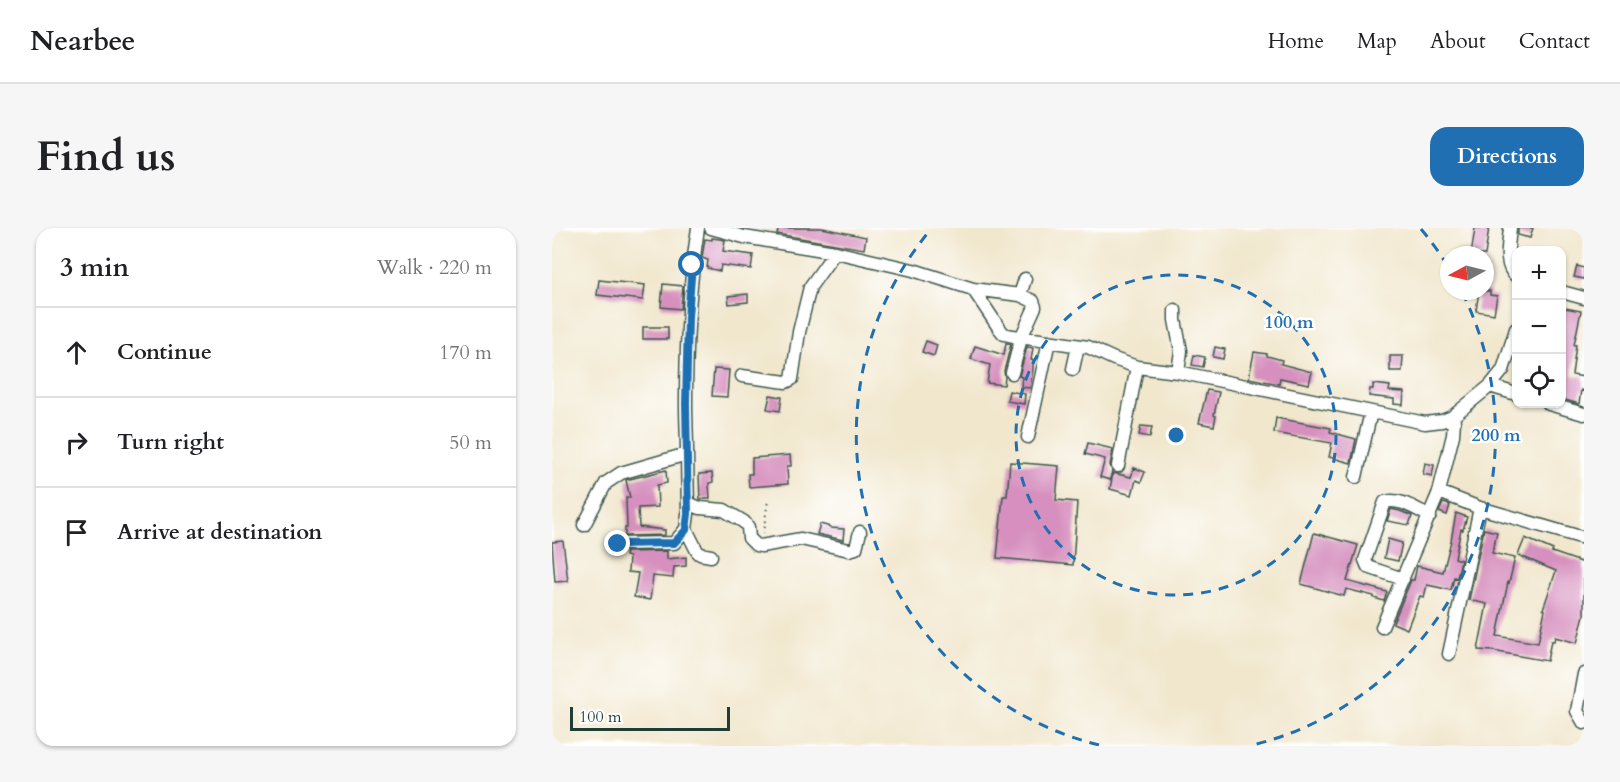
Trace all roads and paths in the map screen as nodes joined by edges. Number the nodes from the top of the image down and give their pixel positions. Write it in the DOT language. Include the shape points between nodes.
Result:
graph roads {
  1 [pos="698,228"];
  2 [pos="711,228"];
  3 [pos="1510,228"];
  4 [pos="835,252"];
  5 [pos="1512,269"];
  6 [pos="1025,279"];
  7 [pos="973,289"];
  8 [pos="1566,293"];
  9 [pos="1020,296"];
  10 [pos="1584,298"];
  11 [pos="1175,310"];
  12 [pos="1021,338"];
  13 [pos="1049,341"];
  14 [pos="1512,341"];
  15 [pos="1078,346"];
  16 [pos="1137,367"];
  17 [pos="1073,369"];
  18 [pos="1179,372"];
  19 [pos="1012,373"];
  20 [pos="742,376"];
  21 [pos="1490,386"];
  22 [pos="1512,393"];
  23 [pos="1563,408"];
  24 [pos="1371,412"];
  25 [pos="1584,414"];
  26 [pos="1452,417"];
  27 [pos="1028,437"];
  28 [pos="687,454"];
  29 [pos="1118,466"];
  30 [pos="1356,477"];
  31 [pos="1439,492"];
  32 [pos="768,500"];
  33 [pos="688,503"];
  34 [pos="1480,507"];
  35 [pos="1430,516"];
  36 [pos="584,525"];
  37 [pos="686,530"];
  38 [pos="860,532"];
  39 [pos="1584,538"];
  40 [pos="618,544"];
  41 [pos="762,546"];
  42 [pos="711,556"];
  43 [pos="1404,579"];
  44 [pos="1382,627"];
  45 [pos="1449,654"];
  46 [pos="1584,674"];
  47 [pos="1584,723"];
  1 -- 28 [label="street" via="688,317"];
  2 -- 4 [label="street"];
  3 -- 5 [label="street" via="1508,254"];
  4 -- 7 [label="street"];
  4 -- 20 [label="street" via="810,287 792,379 786,382"];
  6 -- 9 [label="street"];
  7 -- 9 [label="street"];
  7 -- 12 [label="street" via="1004,334"];
  8 -- 10 [label="street"];
  9 -- 12 [label="street" via="1033,301 1035,307"];
  11 -- 18 [label="street" via="1181,351"];
  12 -- 13 [label="street"];
  12 -- 19 [label="street"];
  13 -- 15 [label="street"];
  13 -- 27 [label="street"];
  14 -- 21 [label="street" via="1503,370"];
  15 -- 16 [label="street"];
  15 -- 17 [label="street"];
  16 -- 18 [label="street"];
  16 -- 29 [label="street"];
  18 -- 24 [label="street"];
  21 -- 22 [label="street"];
  21 -- 26 [label="street"];
  23 -- 25 [label="street"];
  24 -- 26 [label="street" via="1425,423"];
  24 -- 30 [label="street"];
  26 -- 31 [label="street" via="1453,435"];
  28 -- 33 [label="street"];
  28 -- 36 [label="street" via="621,473 606,483"];
  31 -- 34 [label="street"];
  31 -- 35 [label="street"];
  32 -- 41 [label="path"];
  33 -- 37 [label="street"];
  33 -- 41 [label="street" via="724,510 744,522 751,541"];
  34 -- 39 [label="street"];
  34 -- 45 [label="street"];
  35 -- 43 [label="street"];
  35 -- 43 [label="street" via="1397,501 1385,502 1365,560 1368,567"];
  37 -- 40 [label="street" via="674,543"];
  37 -- 42 [label="street" via="697,551"];
  38 -- 41 [label="street" via="856,548 849,550 801,539"];
  43 -- 44 [label="street"];
  46 -- 47 [label="street" via="1576,711"];
}
